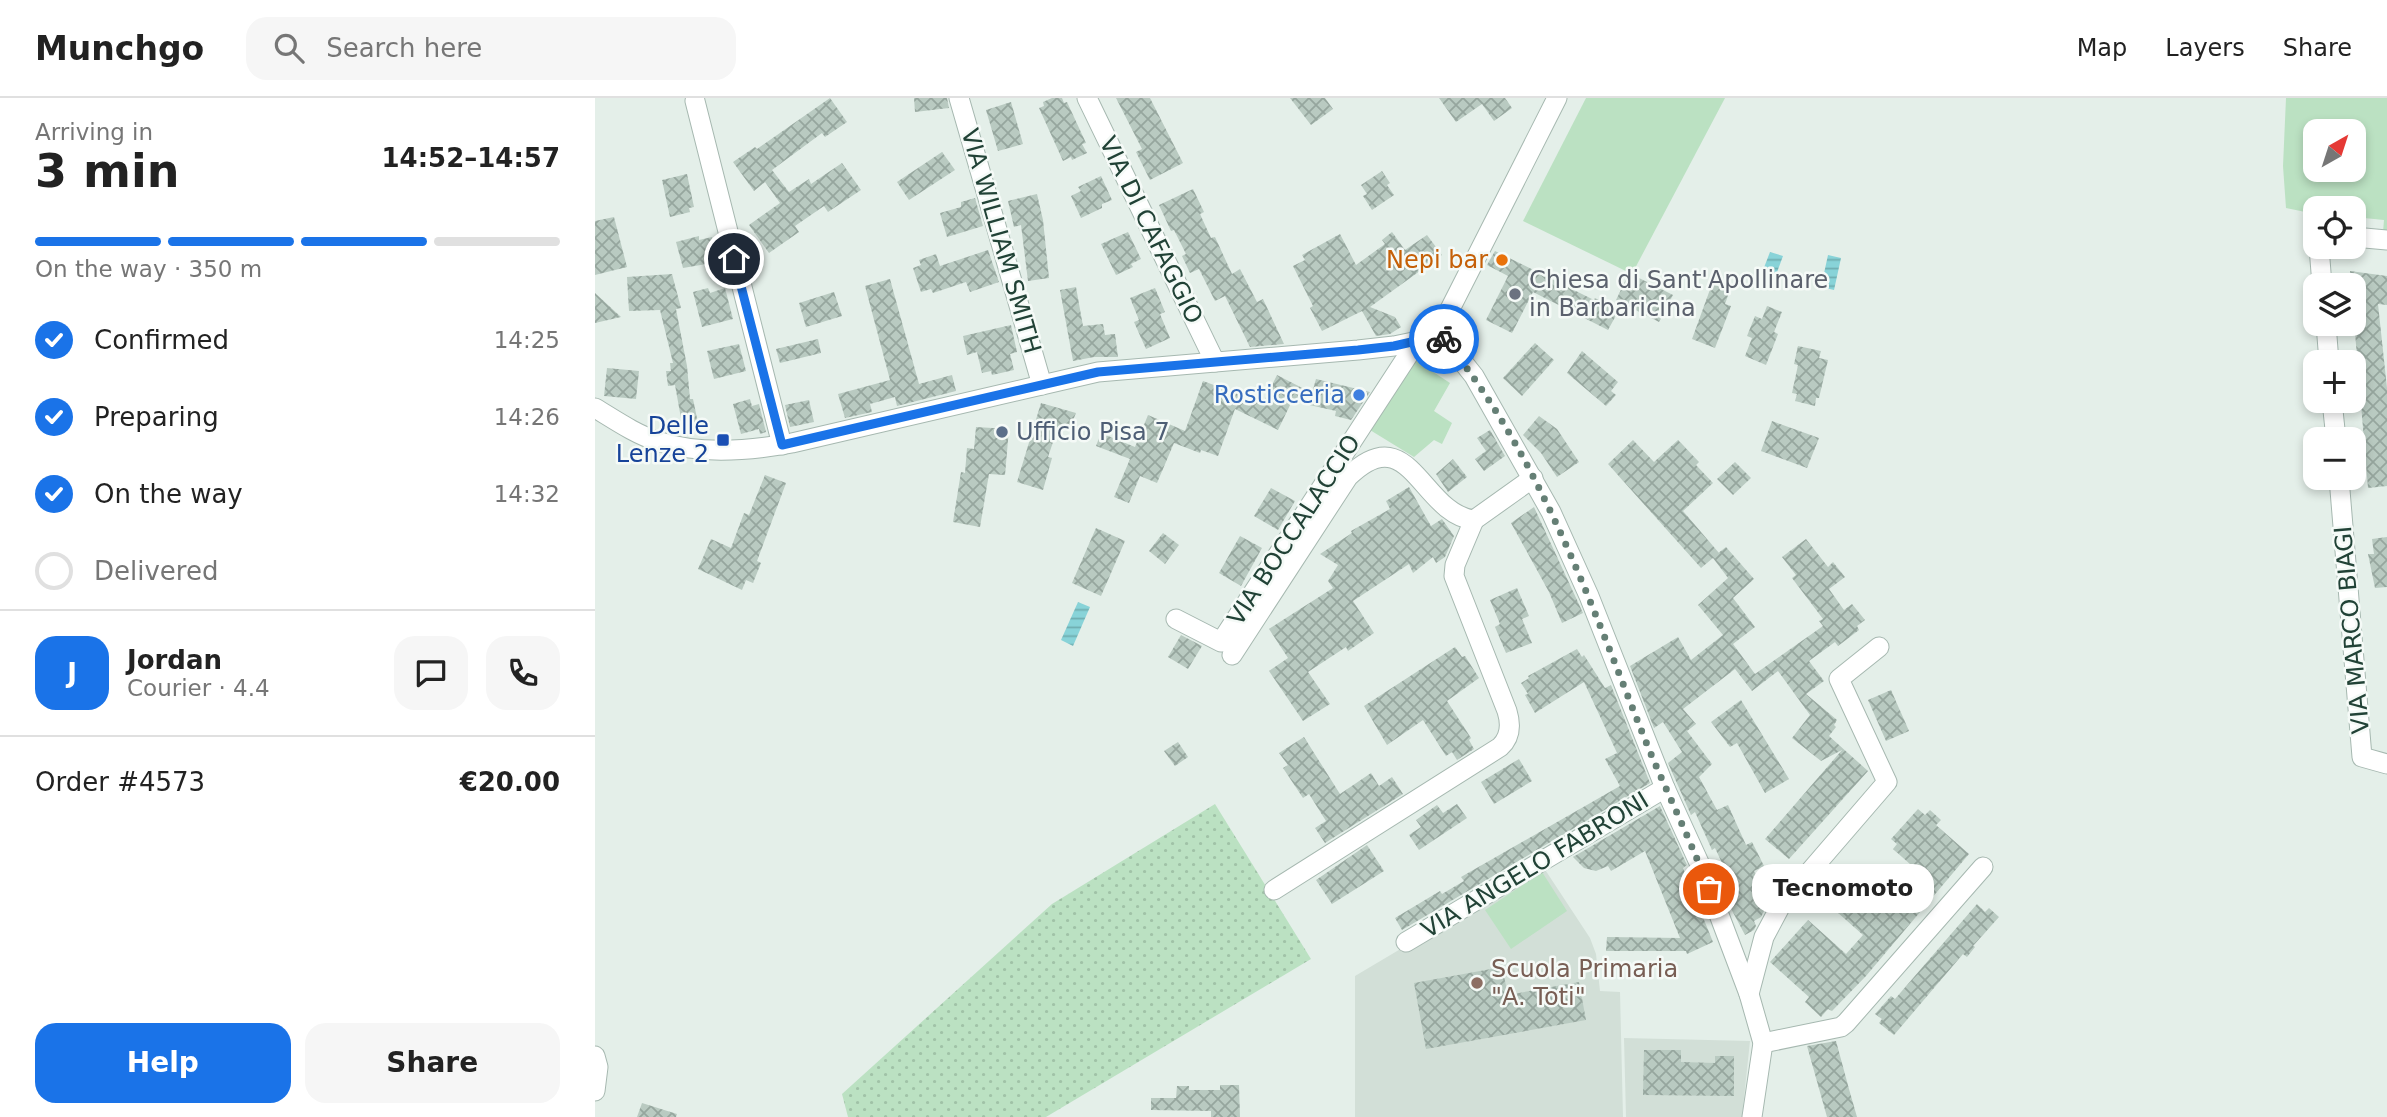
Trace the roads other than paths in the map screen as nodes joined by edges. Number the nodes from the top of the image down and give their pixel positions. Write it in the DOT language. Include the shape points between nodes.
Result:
graph roads {
  1 [pos="959,98"];
  2 [pos="1087,98"];
  3 [pos="1556,98"];
  4 [pos="695,101"];
  5 [pos="2366,238"];
  6 [pos="2387,240"];
  7 [pos="1442,335"];
  8 [pos="1418,340"];
  9 [pos="1215,362"];
  10 [pos="1042,385"];
  11 [pos="595,408"];
  12 [pos="782,445"];
  13 [pos="1533,478"];
  14 [pos="2340,490"];
  15 [pos="1474,520"];
  16 [pos="1176,619"];
  17 [pos="1879,647"];
  18 [pos="1232,655"];
  19 [pos="2387,764"];
  20 [pos="1665,788"];
  21 [pos="1983,867"];
  22 [pos="1274,890"];
  23 [pos="1765,937"];
  24 [pos="1406,942"];
  25 [pos="1734,957"];
  26 [pos="1749,994"];
  27 [pos="1763,1043"];
  28 [pos="595,1056"];
  29 [pos="595,1091"];
  30 [pos="1752,1117"];
  1 -- 10 [label="street, VIA WILLIAM SMITH"];
  2 -- 9 [label="street, VIA DI CAFAGGIO"];
  3 -- 7 [label="street" via="1450,308"];
  4 -- 12 [label="street"];
  5 -- 6 [label="street"];
  7 -- 8 [label="street"];
  7 -- 13 [label="street" via="1474,376"];
  8 -- 9 [label="street"];
  8 -- 16 [label="street, VIA BOCCALACCIO" via="1221,642"];
  9 -- 10 [label="street" via="1098,372"];
  10 -- 12 [label="street"];
  11 -- 12 [label="street" via="669,444 723,449"];
  13 -- 15 [label="street"];
  13 -- 20 [label="street" via="1589,596"];
  14 -- 19 [label="street, VIA MARCO BIAGI" via="2362,757"];
  15 -- 18 [label="street" via="1447,509 1399,459 1368,462 1348,477"];
  15 -- 22 [label="street" via="1454,576 1507,711 1510,727 1506,740"];
  17 -- 23 [label="street" via="1839,679 1887,782 1781,905"];
  20 -- 24 [label="street, VIA ANGELO FABRONI"];
  20 -- 25 [label="street"];
  21 -- 27 [label="street" via="1846,1023"];
  23 -- 25 [label="street"];
  23 -- 26 [label="street"];
  25 -- 26 [label="street"];
  26 -- 27 [label="street"];
  27 -- 30 [label="street"];
  28 -- 29 [label="street"];
}
